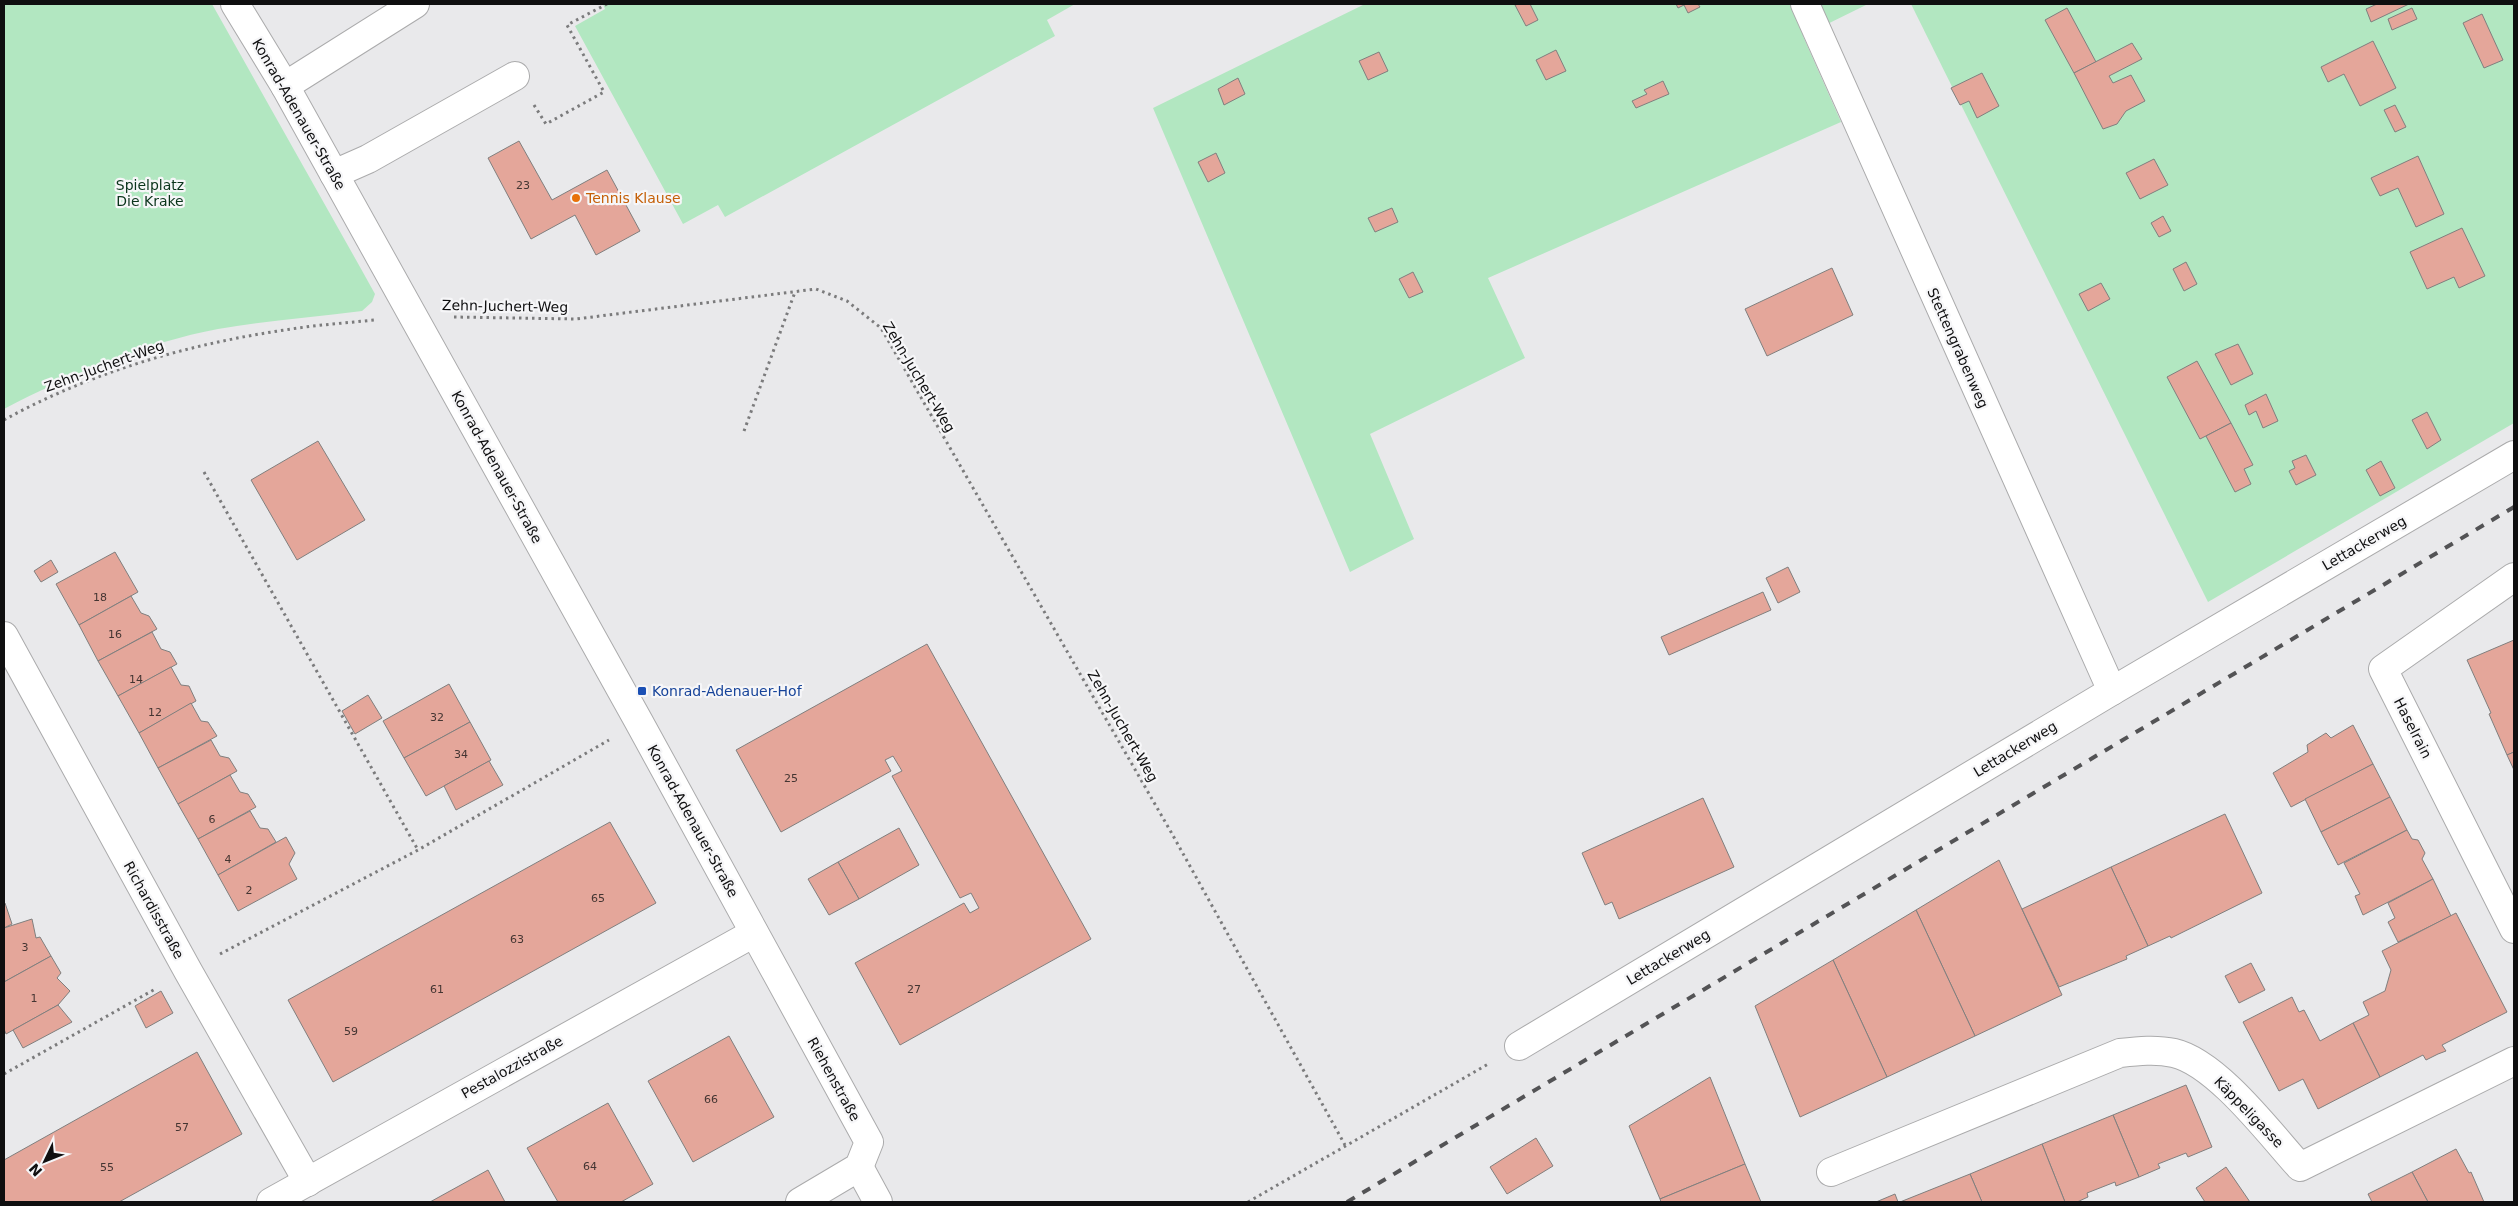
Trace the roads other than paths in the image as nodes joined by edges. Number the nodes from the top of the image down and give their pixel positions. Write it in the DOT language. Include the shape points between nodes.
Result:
graph roads {
  1 [pos="235,4"];
  2 [pos="415,4"];
  3 [pos="1805,4"];
  4 [pos="515,76"];
  5 [pos="284,86"];
  6 [pos="334,174"];
  7 [pos="2514,455"];
  8 [pos="2514,577"];
  9 [pos="4,636"];
  10 [pos="2112,691"];
  11 [pos="2514,929"];
  12 [pos="754,933"];
  13 [pos="1519,1046"];
  14 [pos="2514,1062"];
  15 [pos="860,1167"];
  16 [pos="1831,1172"];
  17 [pos="308,1182"];
  18 [pos="271,1202"];
  19 [pos="800,1202"];
  20 [pos="878,1202"];
  1 -- 5 [label="street, Konrad-Adenauer-Straße"];
  2 -- 5 [label="street"];
  3 -- 10 [label="street, Stettengrabenweg"];
  4 -- 6 [label="street" via="368,159"];
  5 -- 6 [label="street, Konrad-Adenauer-Straße"];
  6 -- 12 [label="street, Konrad-Adenauer-Straße"];
  7 -- 10 [label="street, Lettackerweg"];
  8 -- 11 [label="street, Haselrain" via="2383,669"];
  9 -- 17 [label="street, Richardisstraße"];
  10 -- 13 [label="street, Lettackerweg"];
  12 -- 15 [label="street, Riehenstraße" via="869,1142"];
  12 -- 17 [label="street, Pestalozzistraße"];
  14 -- 16 [label="street, Käppeligasse" via="2300,1167 2220,1080 2200,1064 2174,1053 2144,1050 2120,1053"];
  15 -- 19 [label="street"];
  15 -- 20 [label="street"];
  17 -- 18 [label="street, Pestalozzistraße"];
}
